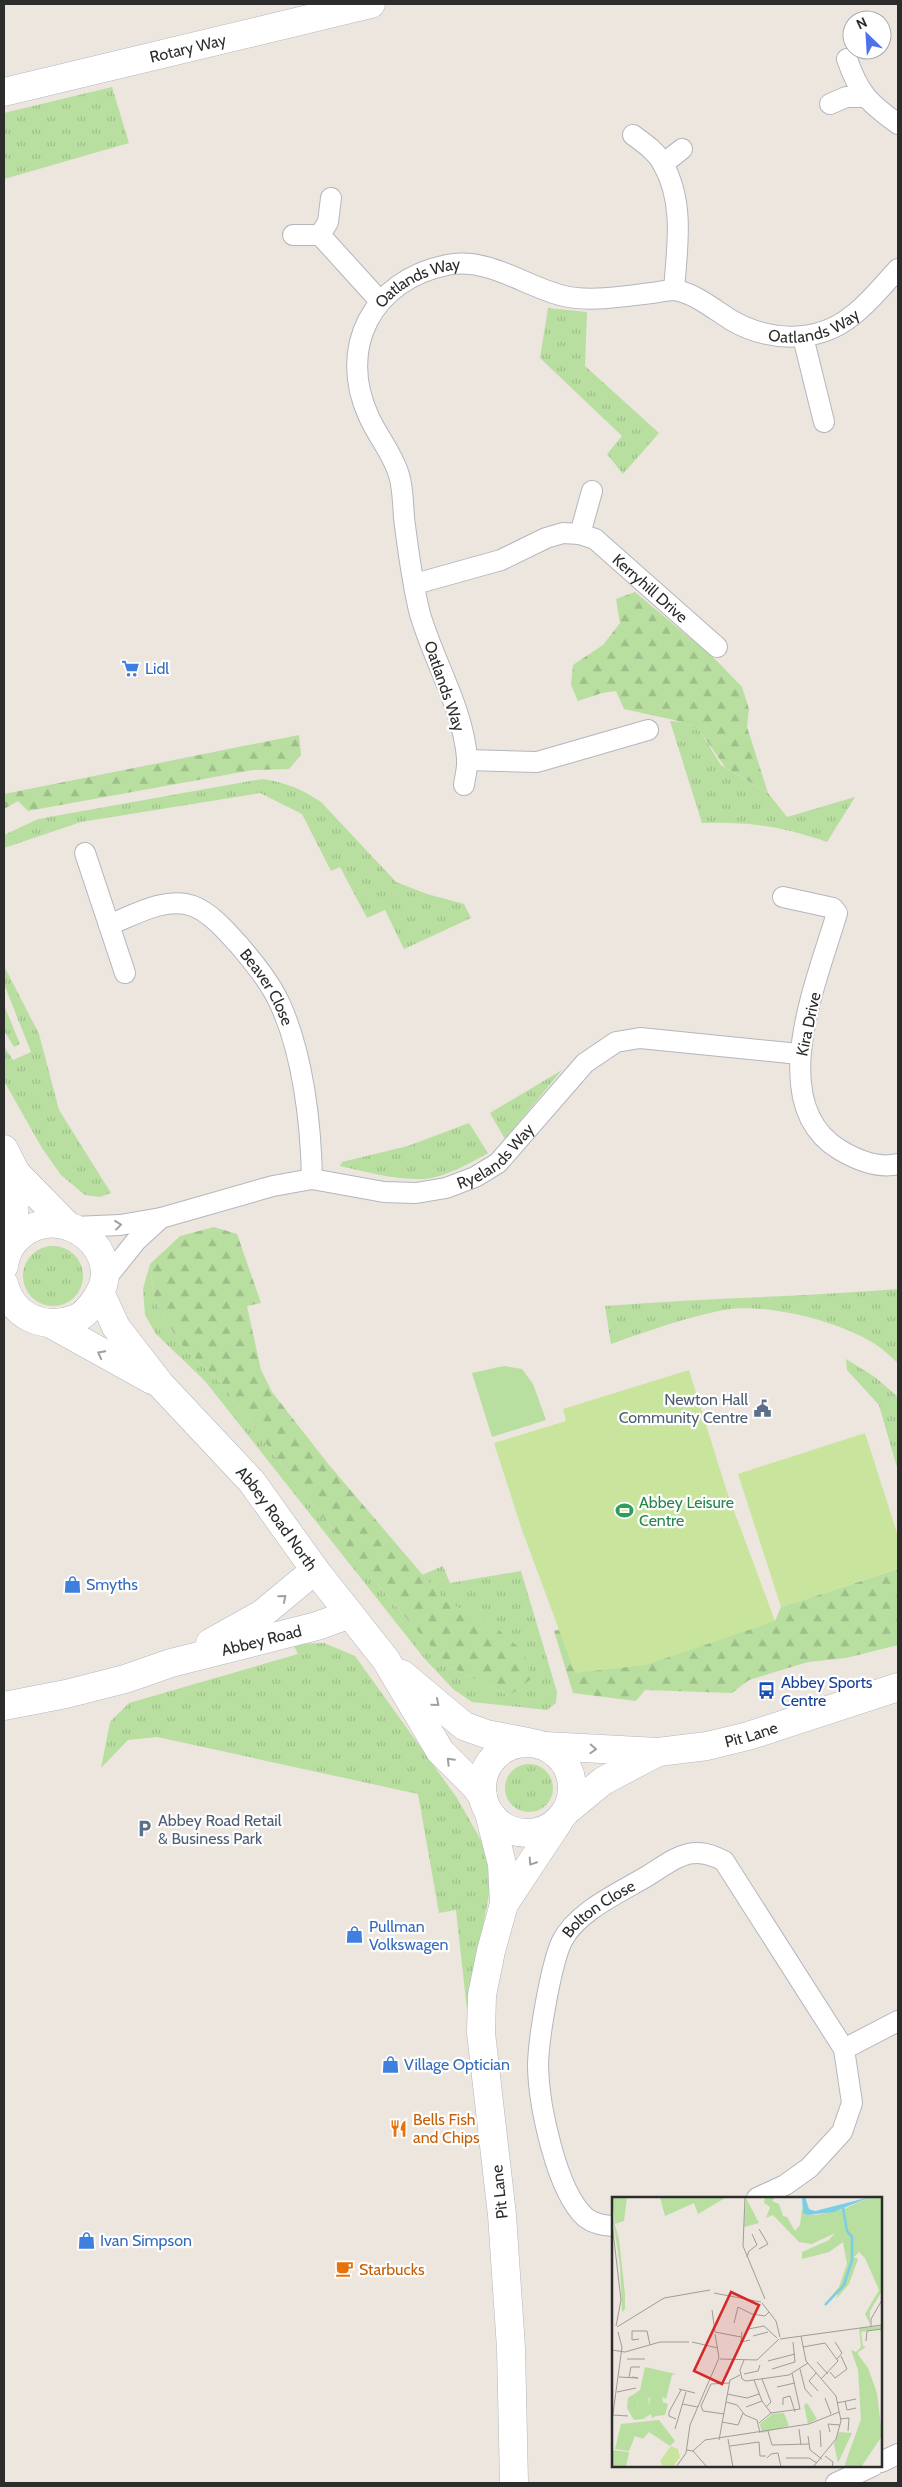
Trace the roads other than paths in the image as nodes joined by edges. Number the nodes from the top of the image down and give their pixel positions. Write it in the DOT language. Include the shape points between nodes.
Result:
graph roads {
  1 [pos="371,4"];
  2 [pos="847,60"];
  3 [pos="4,92"];
  4 [pos="866,98"];
  5 [pos="830,104"];
  6 [pos="898,124"];
  7 [pos="633,135"];
  8 [pos="682,149"];
  9 [pos="663,164"];
  10 [pos="330,198"];
  11 [pos="293,235"];
  12 [pos="320,235"];
  13 [pos="898,268"];
  14 [pos="674,290"];
  15 [pos="379,300"];
  16 [pos="803,337"];
  17 [pos="824,422"];
  18 [pos="592,491"];
  19 [pos="580,534"];
  20 [pos="415,584"];
  21 [pos="717,647"];
  22 [pos="648,730"];
  23 [pos="467,760"];
  24 [pos="464,785"];
  25 [pos="85,853"];
  26 [pos="783,897"];
  27 [pos="109,925"];
  28 [pos="125,973"];
  29 [pos="799,1054"];
  30 [pos="4,1148"];
  31 [pos="898,1164"];
  32 [pos="16,1173"];
  33 [pos="312,1179"];
  34 [pos="161,1218"];
  35 [pos="70,1225"];
  36 [pos="14,1241"];
  37 [pos="4,1266"];
  38 [pos="4,1284"];
  39 [pos="102,1287"];
  40 [pos="51,1324"];
  41 [pos="160,1384"];
  42 [pos="315,1570"];
  43 [pos="350,1614"];
  44 [pos="386,1660"];
  45 [pos="171,1663"];
  46 [pos="898,1687"];
  47 [pos="4,1706"];
  48 [pos="537,1744"];
  49 [pos="658,1752"];
  50 [pos="486,1805"];
  51 [pos="564,1815"];
  52 [pos="504,1904"];
  53 [pos="898,2021"];
  54 [pos="844,2049"];
  55 [pos="758,2197"];
  56 [pos="612,2226"];
  57 [pos="898,2454"];
  58 [pos="882,2462"];
  59 [pos="868,2467"];
  60 [pos="854,2470"];
  61 [pos="514,2483"];
  62 [pos="836,2483"];
  1 -- 3 [label="street, Rotary Way"];
  2 -- 4 [label="street" via="856,84"];
  4 -- 5 [label="street" via="846,97"];
  4 -- 6 [label="street"];
  7 -- 9 [label="street"];
  8 -- 9 [label="street"];
  9 -- 14 [label="street" via="673,190 679,223"];
  10 -- 12 [label="street" via="328,222"];
  11 -- 12 [label="street"];
  12 -- 15 [label="street"];
  13 -- 16 [label="street, Oatlands Way" via="853,316 833,328"];
  14 -- 15 [label="street, Oatlands Way" via="590,298 562,296 476,264 452,264 430,268 404,280"];
  14 -- 16 [label="street, Oatlands Way" via="691,296 743,327 764,334"];
  15 -- 20 [label="street, Oatlands Way" via="363,329 357,362 359,388 369,417 399,475"];
  16 -- 17 [label="street"];
  18 -- 19 [label="street"];
  19 -- 20 [label="street, Kerryhill Drive" via="563,533 546,538 501,560"];
  19 -- 21 [label="street, Kerryhill Drive" via="595,539"];
  20 -- 23 [label="street, Oatlands Way" via="420,614 460,721"];
  22 -- 23 [label="street" via="537,762"];
  23 -- 24 [label="street, Oatlands Way"];
  25 -- 27 [label="street"];
  26 -- 29 [label="street, Kira Drive" via="834,908 837,913"];
  27 -- 28 [label="street"];
  27 -- 33 [label="street, Beaver Close" via="166,904 192,906 210,916 230,934 260,971 280,1004 295,1048 310,1121"];
  29 -- 31 [label="street, Kira Drive" via="799,1077 805,1105 829,1143 869,1163"];
  29 -- 33 [label="street, Ryelands Way" via="640,1038 616,1042 585,1063 498,1163 475,1177 446,1188 416,1193 384,1192"];
  30 -- 32 [label="street"];
  32 -- 35 [label="street"];
  32 -- 36 [label="street"];
  33 -- 34 [label="street, Ryelands Way" via="274,1186"];
  35 -- 34 [label="street, Ryelands Way, one-way" via="120,1225"];
  34 -- 39 [label="street, Ryelands Way" via="136,1242"];
  35 -- 36 [label="street" via="49,1223 31,1227"];
  35 -- 39 [label="street, Abbey Road North" via="93,1242 104,1264"];
  36 -- 37 [label="street" via="5,1256"];
  38 -- 40 [label="street" via="21,1313 36,1322"];
  39 -- 40 [label="street" via="91,1308 78,1318"];
  39 -- 41 [label="street, Abbey Road North" via="116,1327"];
  41 -- 40 [label="street, Abbey Road North, one-way"];
  41 -- 42 [label="street, Abbey Road North" via="252,1482"];
  42 -- 43 [label="street, Abbey Road North"];
  45 -- 42 [label="street, Abbey Road, one-way" via="249,1623"];
  43 -- 44 [label="street, Abbey Road North"];
  43 -- 45 [label="street, Abbey Road" via="317,1626"];
  44 -- 48 [label="street, one-way" via="464,1726 486,1734"];
  50 -- 44 [label="street, one-way" via="474,1786 440,1751"];
  45 -- 47 [label="street, Abbey Road" via="117,1681"];
  46 -- 49 [label="street, Pit Lane" via="748,1736"];
  48 -- 49 [label="street, one-way"];
  48 -- 50 [label="street" via="516,1744 492,1759 482,1784"];
  48 -- 51 [label="street" via="557,1754 572,1778 573,1792"];
  49 -- 51 [label="street" via="603,1780"];
  50 -- 51 [label="street" via="498,1823 522,1834 536,1833"];
  50 -- 52 [label="street, Pit Lane" via="502,1864"];
  51 -- 52 [label="street, Pit Lane, one-way"];
  52 -- 61 [label="street, Pit Lane" via="490,1951 482,1995 481,2033 502,2215 511,2348"];
  53 -- 54 [label="street"];
  54 -- 55 [label="street, Bolton Close" via="852,2103 842,2132 809,2168 785,2185"];
  54 -- 56 [label="street, Bolton Close" via="724,1861 709,1852 685,1853 585,1913 562,1940 549,1987 538,2065 540,2103 557,2164 573,2202 586,2218"];
  57 -- 58 [label="street"];
  59 -- 60 [label="street"];
  60 -- 62 [label="street"];
}
